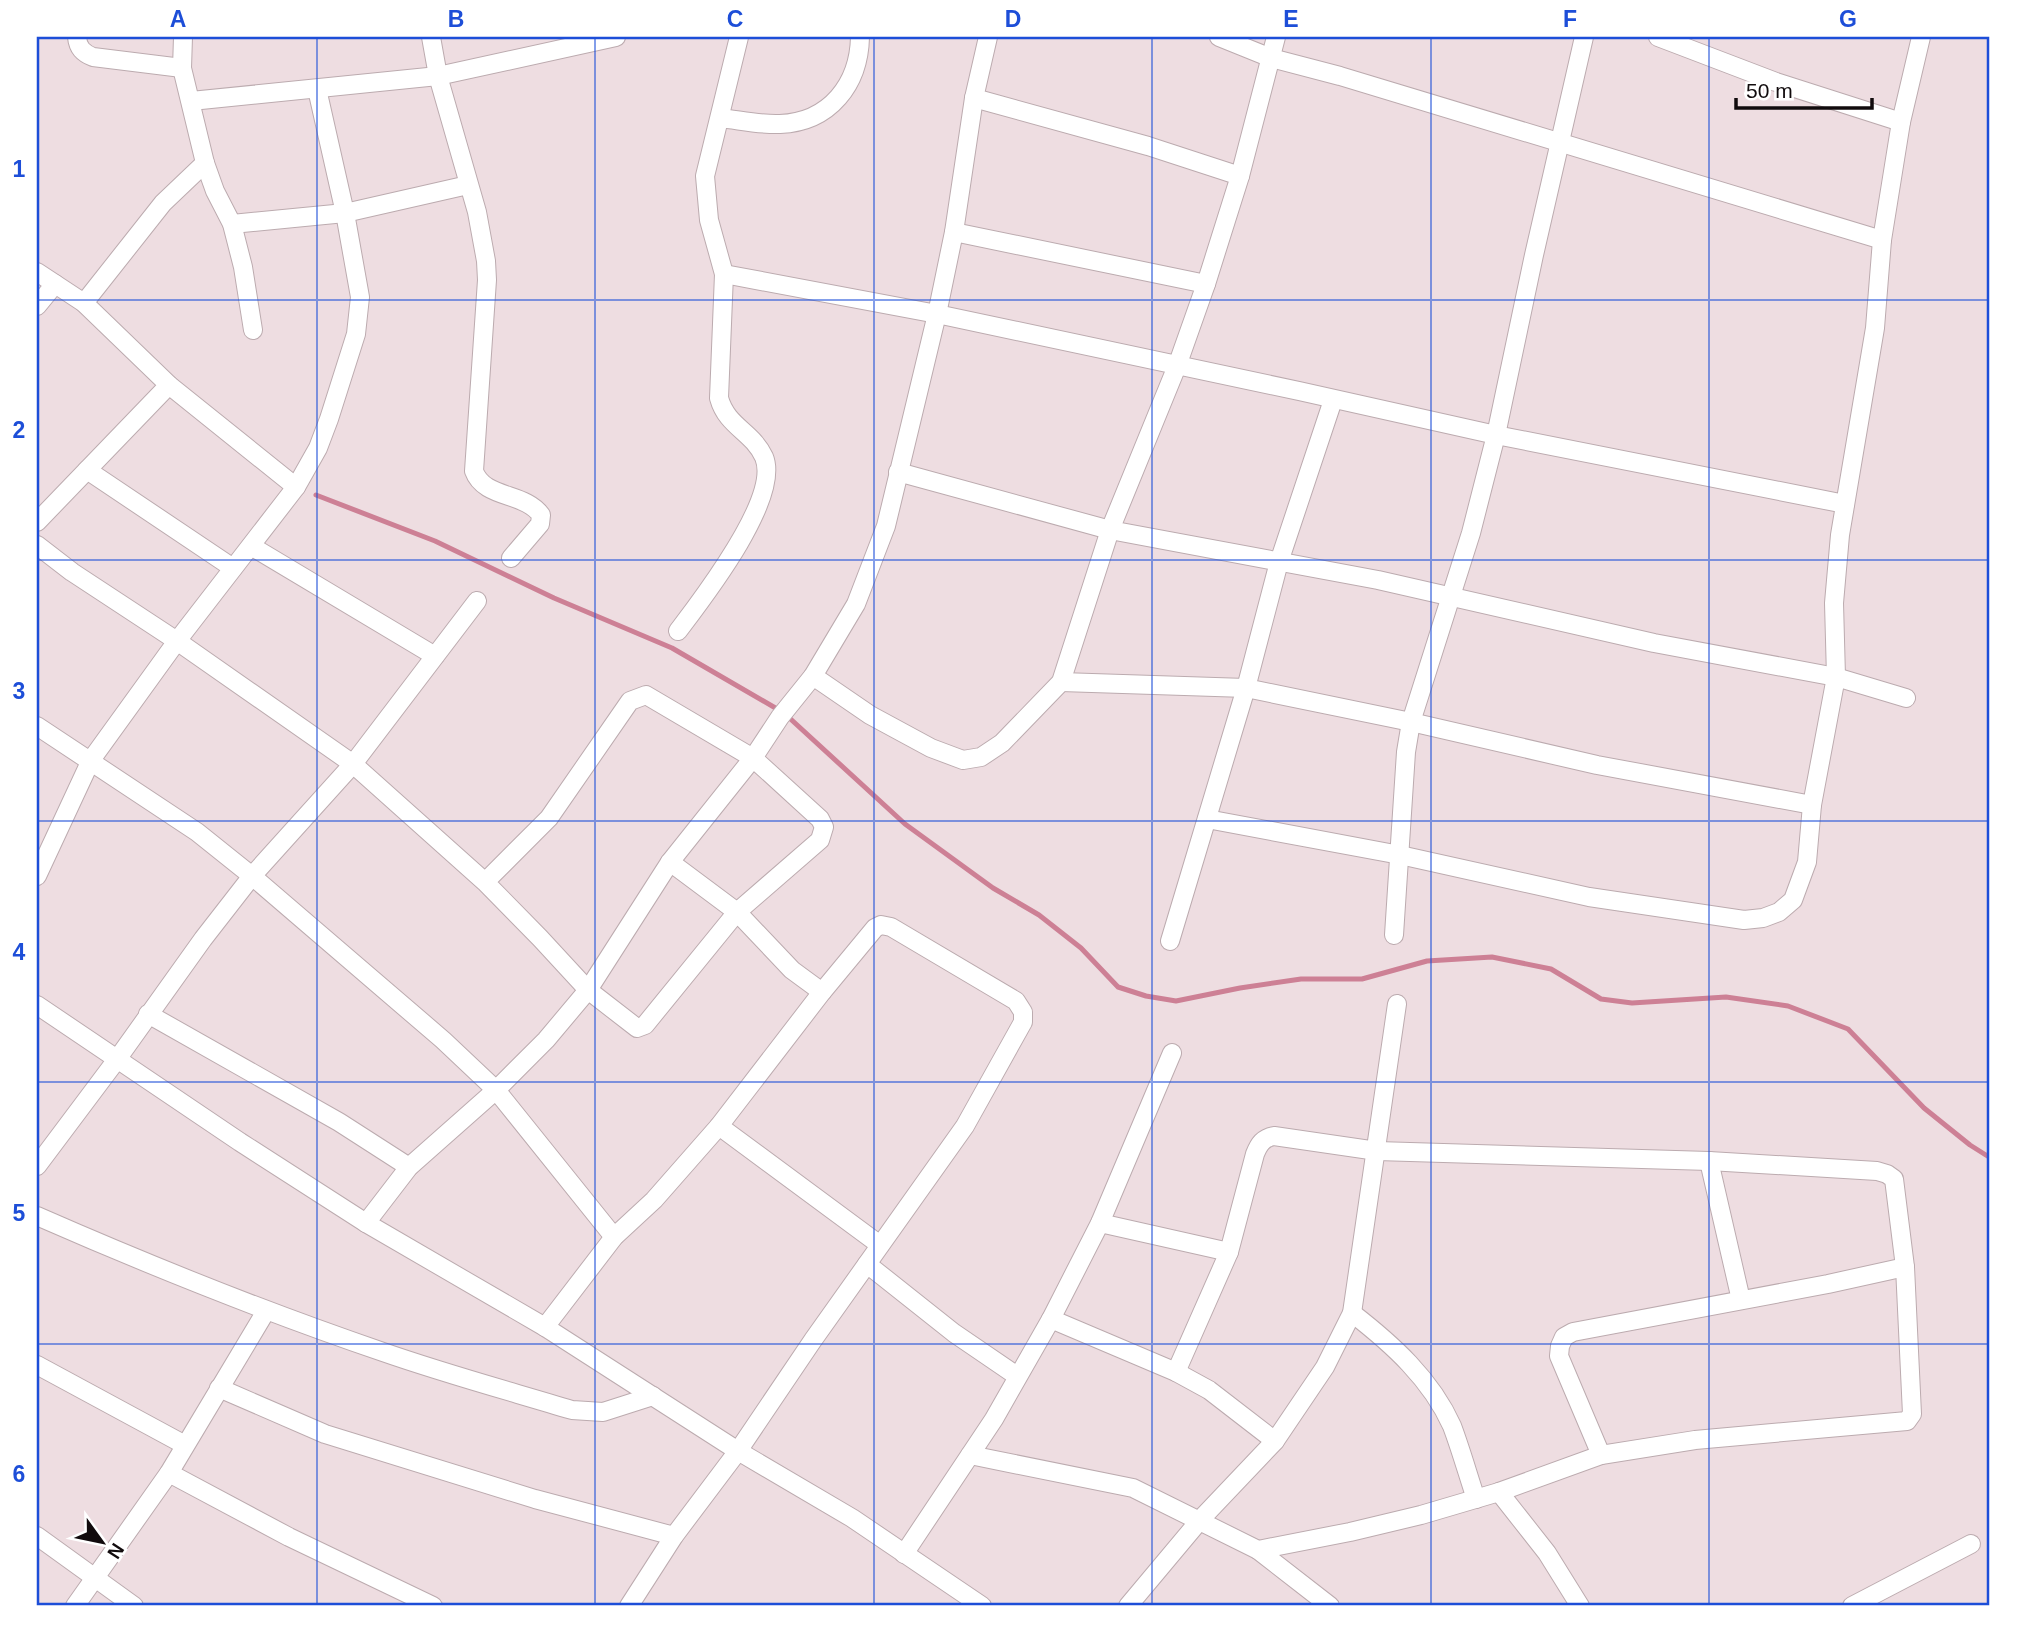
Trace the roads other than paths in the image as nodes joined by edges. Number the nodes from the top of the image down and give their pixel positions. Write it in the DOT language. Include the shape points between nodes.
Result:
graph roads {
  1 [pos="77,37"];
  2 [pos="183,37"];
  3 [pos="431,37"];
  4 [pos="616,37"];
  5 [pos="739,37"];
  6 [pos="860,37"];
  7 [pos="988,37"];
  8 [pos="1219,37"];
  9 [pos="1276,37"];
  10 [pos="1584,37"];
  11 [pos="1658,37"];
  12 [pos="1922,37"];
  13 [pos="1271,58"];
  14 [pos="182,68"];
  15 [pos="438,76"];
  16 [pos="317,89"];
  17 [pos="974,98"];
  18 [pos="191,101"];
  19 [pos="720,118"];
  20 [pos="1901,122"];
  21 [pos="1559,144"];
  22 [pos="205,163"];
  23 [pos="1240,176"];
  24 [pos="468,185"];
  25 [pos="345,214"];
  26 [pos="232,224"];
  27 [pos="954,232"];
  28 [pos="1882,240"];
  29 [pos="37,272"];
  30 [pos="724,274"];
  31 [pos="55,284"];
  32 [pos="1206,284"];
  33 [pos="84,303"];
  34 [pos="37,306"];
  35 [pos="937,314"];
  36 [pos="253,330"];
  37 [pos="1177,366"];
  38 [pos="169,385"];
  39 [pos="1333,400"];
  40 [pos="1496,435"];
  41 [pos="87,470"];
  42 [pos="898,472"];
  43 [pos="296,487"];
  44 [pos="1845,504"];
  45 [pos="37,522"];
  46 [pos="1110,530"];
  47 [pos="37,545"];
  48 [pos="251,546"];
  49 [pos="511,558"];
  50 [pos="1279,562"];
  51 [pos="233,568"];
  52 [pos="1450,596"];
  53 [pos="477,601"];
  54 [pos="678,631"];
  55 [pos="177,641"];
  56 [pos="435,656"];
  57 [pos="813,676"];
  58 [pos="1836,677"];
  59 [pos="1061,682"];
  60 [pos="1246,688"];
  61 [pos="1906,698"];
  62 [pos="1411,722"];
  63 [pos="37,726"];
  64 [pos="753,758"];
  65 [pos="91,760"];
  66 [pos="353,764"];
  67 [pos="1812,805"];
  68 [pos="1207,819"];
  69 [pos="1400,855"];
  70 [pos="670,862"];
  71 [pos="37,876"];
  72 [pos="252,876"];
  73 [pos="485,882"];
  74 [pos="737,912"];
  75 [pos="1394,935"];
  76 [pos="1170,941"];
  77 [pos="588,990"];
  78 [pos="822,992"];
  79 [pos="1397,1004"];
  80 [pos="37,1005"];
  81 [pos="148,1014"];
  82 [pos="1172,1053"];
  83 [pos="118,1058"];
  84 [pos="496,1090"];
  85 [pos="719,1126"];
  86 [pos="1377,1151"];
  87 [pos="1709,1161"];
  88 [pos="37,1166"];
  89 [pos="409,1167"];
  90 [pos="37,1216"];
  91 [pos="366,1223"];
  92 [pos="1100,1223"];
  93 [pos="614,1237"];
  94 [pos="880,1245"];
  95 [pos="1229,1252"];
  96 [pos="867,1265"];
  97 [pos="1905,1267"];
  98 [pos="1741,1300"];
  99 [pos="265,1311"];
  100 [pos="1352,1313"];
  101 [pos="1051,1319"];
  102 [pos="545,1327"];
  103 [pos="37,1365"];
  104 [pos="1176,1372"];
  105 [pos="1017,1376"];
  106 [pos="219,1388"];
  107 [pos="653,1396"];
  108 [pos="1275,1441"];
  109 [pos="185,1445"];
  110 [pos="738,1451"];
  111 [pos="970,1455"];
  112 [pos="1601,1455"];
  113 [pos="169,1473"];
  114 [pos="1499,1492"];
  115 [pos="1476,1499"];
  116 [pos="1200,1520"];
  117 [pos="37,1536"];
  118 [pos="674,1536"];
  119 [pos="1971,1544"];
  120 [pos="1258,1550"];
  121 [pos="904,1554"];
  122 [pos="96,1578"];
  123 [pos="958,1601"];
  124 [pos="75,1606"];
  125 [pos="134,1606"];
  126 [pos="433,1606"];
  127 [pos="629,1606"];
  128 [pos="982,1606"];
  129 [pos="1128,1606"];
  130 [pos="1330,1606"];
  131 [pos="1580,1606"];
  132 [pos="1852,1606"];
  1 -- 14 [label="street" via="85,54 93,57"];
  2 -- 14 [label="street"];
  3 -- 15 [label="street"];
  4 -- 15 [label="street"];
  5 -- 19 [label="street"];
  6 -- 19 [label="street" via="860,55 844,92 817,117 780,124"];
  7 -- 17 [label="street"];
  8 -- 13 [label="street"];
  9 -- 13 [label="street"];
  10 -- 21 [label="street"];
  11 -- 20 [label="street" via="1776,82"];
  12 -- 20 [label="street"];
  13 -- 21 [label="street"];
  13 -- 23 [label="street"];
  14 -- 18 [label="street"];
  15 -- 16 [label="street"];
  15 -- 24 [label="street"];
  16 -- 18 [label="street"];
  16 -- 25 [label="street"];
  17 -- 23 [label="street"];
  17 -- 27 [label="street"];
  18 -- 22 [label="street"];
  19 -- 30 [label="street" via="705,176 709,220"];
  20 -- 28 [label="street"];
  21 -- 28 [label="street"];
  21 -- 40 [label="street"];
  22 -- 26 [label="street"];
  22 -- 33 [label="street" via="163,203"];
  23 -- 32 [label="street"];
  24 -- 25 [label="street"];
  24 -- 49 [label="street" via="477,212 487,280 474,471 485,487 535,506 541,514 540,524"];
  25 -- 26 [label="street"];
  25 -- 43 [label="street" via="360,297 356,334 326,429"];
  26 -- 36 [label="street"];
  27 -- 32 [label="street"];
  27 -- 35 [label="street"];
  28 -- 44 [label="street" via="1875,328"];
  29 -- 31 [label="street"];
  30 -- 35 [label="street"];
  30 -- 54 [label="street" via="719,398 723,412 759,448 766,474 756,511 736,547"];
  31 -- 33 [label="street"];
  31 -- 34 [label="street"];
  32 -- 37 [label="street"];
  33 -- 38 [label="street"];
  35 -- 37 [label="street"];
  35 -- 42 [label="street"];
  37 -- 39 [label="street"];
  37 -- 46 [label="street"];
  38 -- 41 [label="street"];
  38 -- 43 [label="street"];
  39 -- 40 [label="street"];
  39 -- 50 [label="street"];
  40 -- 44 [label="street"];
  40 -- 52 [label="street"];
  41 -- 45 [label="street"];
  41 -- 51 [label="street"];
  42 -- 46 [label="street"];
  42 -- 57 [label="street" via="869,575"];
  43 -- 48 [label="street"];
  44 -- 58 [label="street" via="1834,603"];
  46 -- 50 [label="street"];
  46 -- 59 [label="street"];
  47 -- 55 [label="street"];
  48 -- 51 [label="street"];
  48 -- 56 [label="street"];
  50 -- 52 [label="street"];
  50 -- 60 [label="street"];
  51 -- 55 [label="street"];
  52 -- 58 [label="street" via="1654,643"];
  52 -- 62 [label="street"];
  53 -- 56 [label="street"];
  55 -- 65 [label="street"];
  55 -- 66 [label="street"];
  56 -- 66 [label="street"];
  57 -- 59 [label="street" via="870,715 963,760 981,757 1002,743"];
  57 -- 64 [label="street"];
  58 -- 61 [label="street"];
  58 -- 67 [label="street"];
  59 -- 60 [label="street"];
  60 -- 62 [label="street"];
  60 -- 68 [label="street"];
  62 -- 67 [label="street" via="1597,765"];
  62 -- 69 [label="street"];
  63 -- 65 [label="street"];
  64 -- 70 [label="street"];
  64 -- 73 [label="street" via="652,697 637,697 549,818"];
  64 -- 74 [label="street" via="824,827 820,841"];
  65 -- 71 [label="street"];
  65 -- 72 [label="street" via="197,832"];
  66 -- 72 [label="street"];
  66 -- 73 [label="street"];
  67 -- 69 [label="street" via="1801,883 1793,900 1763,918 1744,920 1588,897"];
  68 -- 69 [label="street"];
  68 -- 76 [label="street"];
  69 -- 75 [label="street"];
  70 -- 74 [label="street"];
  70 -- 77 [label="street"];
  72 -- 81 [label="street"];
  72 -- 84 [label="street"];
  73 -- 77 [label="street"];
  74 -- 77 [label="street" via="641,1028 627,1023"];
  74 -- 78 [label="street" via="792,970"];
  77 -- 84 [label="street"];
  78 -- 85 [label="street"];
  78 -- 94 [label="street" via="881,925 1008,995 1023,1012 1023,1022 965,1126"];
  79 -- 86 [label="street"];
  80 -- 83 [label="street"];
  81 -- 83 [label="street"];
  81 -- 89 [label="street"];
  82 -- 92 [label="street"];
  83 -- 88 [label="street"];
  83 -- 91 [label="street"];
  84 -- 89 [label="street"];
  84 -- 93 [label="street"];
  85 -- 93 [label="street" via="654,1200"];
  85 -- 94 [label="street"];
  86 -- 87 [label="street"];
  86 -- 95 [label="street" via="1266,1137 1255,1154"];
  86 -- 100 [label="street"];
  87 -- 97 [label="street" via="1887,1174 1895,1180"];
  87 -- 98 [label="street"];
  89 -- 91 [label="street"];
  90 -- 99 [label="street"];
  91 -- 102 [label="street"];
  92 -- 95 [label="street"];
  92 -- 101 [label="street"];
  93 -- 102 [label="street"];
  94 -- 96 [label="street"];
  95 -- 104 [label="street"];
  96 -- 105 [label="street"];
  96 -- 110 [label="street"];
  97 -- 98 [label="street"];
  97 -- 112 [label="street" via="1912,1414 1908,1422 1695,1440"];
  98 -- 112 [label="street" via="1564,1337 1559,1356"];
  99 -- 106 [label="street"];
  99 -- 107 [label="street" via="572,1410 603,1412"];
  100 -- 108 [label="street" via="1325,1367"];
  100 -- 115 [label="street" via="1393,1345 1426,1384 1451,1425"];
  101 -- 104 [label="street"];
  101 -- 105 [label="street"];
  102 -- 107 [label="street"];
  103 -- 109 [label="street"];
  104 -- 108 [label="street" via="1209,1390"];
  105 -- 111 [label="street"];
  106 -- 109 [label="street"];
  106 -- 118 [label="street" via="338,1438"];
  107 -- 110 [label="street"];
  108 -- 116 [label="street"];
  109 -- 113 [label="street"];
  110 -- 118 [label="street"];
  110 -- 121 [label="street"];
  111 -- 116 [label="street" via="1133,1488"];
  111 -- 121 [label="street"];
  112 -- 114 [label="street"];
  113 -- 122 [label="street"];
  113 -- 126 [label="street"];
  114 -- 115 [label="street"];
  114 -- 131 [label="street"];
  115 -- 120 [label="street"];
  116 -- 120 [label="street"];
  116 -- 129 [label="street"];
  117 -- 122 [label="street"];
  118 -- 127 [label="street"];
  119 -- 132 [label="street"];
  120 -- 130 [label="street"];
  121 -- 123 [label="street"];
  122 -- 124 [label="street"];
  122 -- 125 [label="street"];
  123 -- 128 [label="street"];
}
